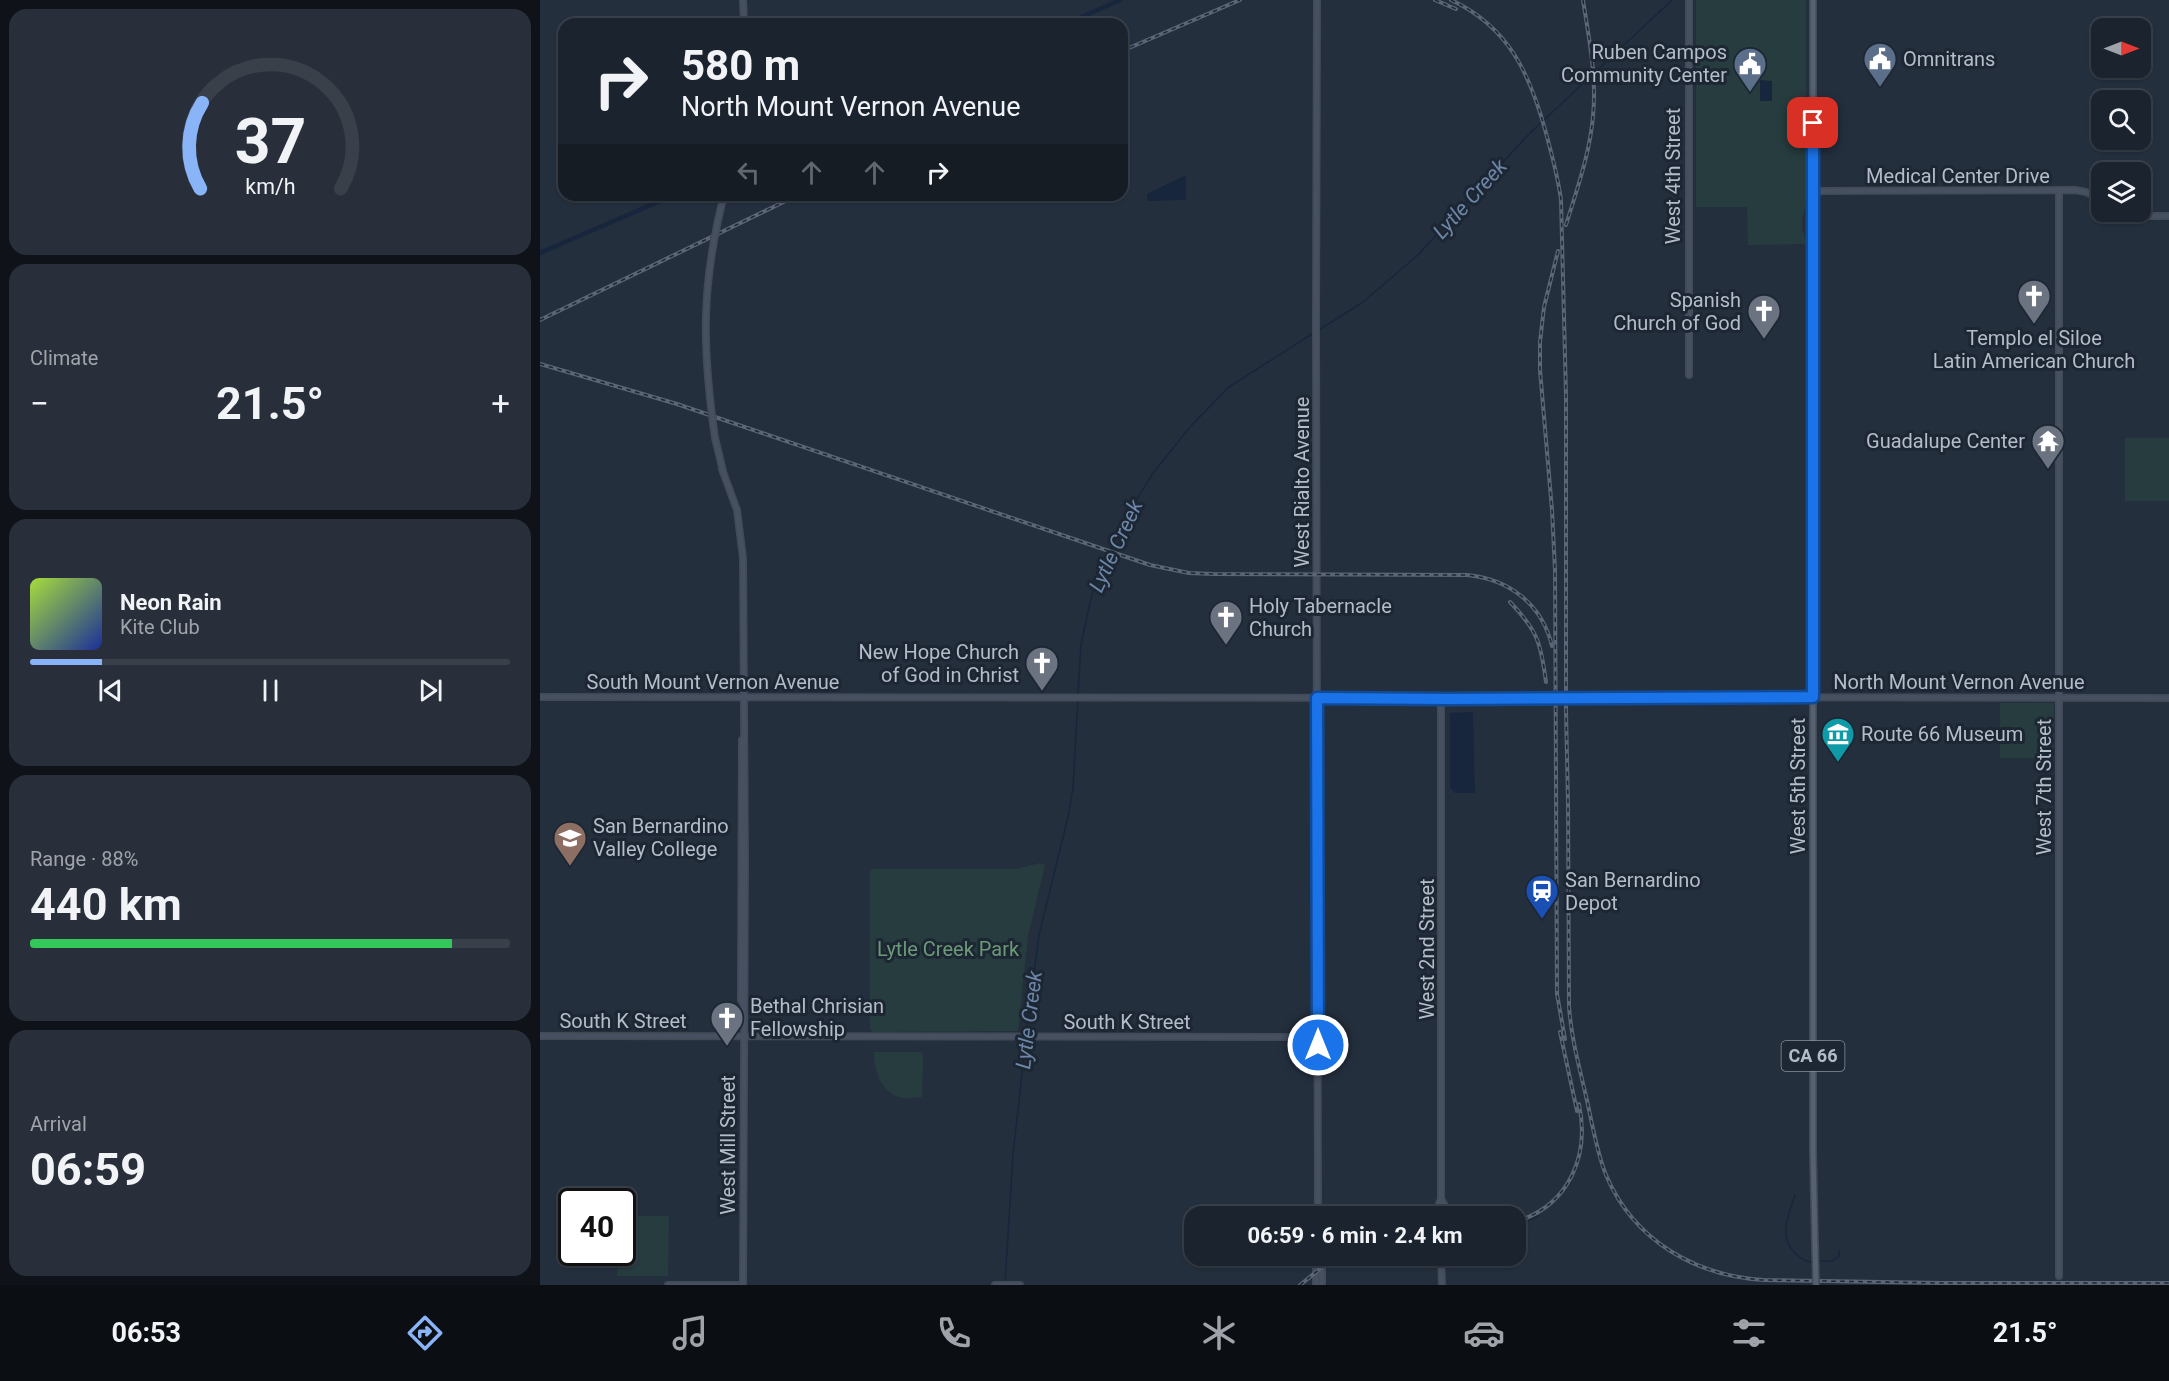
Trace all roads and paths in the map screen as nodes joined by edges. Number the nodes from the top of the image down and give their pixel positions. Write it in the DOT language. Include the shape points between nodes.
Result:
graph roads {
  1 [pos="744,0"];
  2 [pos="1317,0"];
  3 [pos="1813,0"];
  4 [pos="1689,1"];
  5 [pos="744,18"];
  6 [pos="2059,190"];
  7 [pos="1813,191"];
  8 [pos="2091,194"];
  9 [pos="722,201"];
  10 [pos="2151,216"];
  11 [pos="2169,216"];
  12 [pos="1689,375"];
  13 [pos="540,697"];
  14 [pos="743,697"];
  15 [pos="1813,697"];
  16 [pos="2059,697"];
  17 [pos="1317,698"];
  18 [pos="2169,698"];
  19 [pos="1441,699"];
  20 [pos="540,1036"];
  21 [pos="744,1036"];
  22 [pos="1317,1037"];
  23 [pos="1441,1199"];
  24 [pos="1318,1206"];
  25 [pos="1439,1206"];
  26 [pos="1444,1206"];
  27 [pos="1316,1266"];
  28 [pos="1322,1266"];
  29 [pos="1441,1266"];
  30 [pos="2059,1276"];
  31 [pos="668,1285"];
  32 [pos="743,1285"];
  33 [pos="995,1285"];
  34 [pos="1014,1285"];
  35 [pos="1020,1285"];
  36 [pos="1316,1285"];
  37 [pos="1322,1285"];
  38 [pos="1442,1285"];
  39 [pos="1816,1285"];
  1 -- 5 [label="main road"];
  2 -- 17 [label="main road, West Rialto Avenue"];
  3 -- 7 [label="main road, West 5th Street / CA 66"];
  4 -- 12 [label="main road, West 4th Street"];
  6 -- 7 [label="main road, Medical Center Drive"];
  6 -- 8 [label="main road, Medical Center Drive"];
  6 -- 16 [label="main road, West 7th Street"];
  7 -- 15 [label="main road, West 5th Street / CA 66"];
  9 -- 14 [label="main road, West Mill Street, bridge" via="705,297 705,360 722,469 737,510 742,544"];
  10 -- 11 [label="main road"];
  13 -- 14 [label="main road, South Mount Vernon Avenue"];
  14 -- 17 [label="main road, South Mount Vernon Avenue"];
  14 -- 21 [label="main road, West Mill Street"];
  15 -- 16 [label="main road, North Mount Vernon Avenue"];
  15 -- 19 [label="main road, North Mount Vernon Avenue, bridge"];
  15 -- 39 [label="main road, West 5th Street / CA 66, bridge"];
  16 -- 18 [label="main road, North Mount Vernon Avenue"];
  16 -- 30 [label="main road, West 7th Street"];
  17 -- 19 [label="main road, North Mount Vernon Avenue"];
  17 -- 22 [label="main road, West Rialto Avenue"];
  19 -- 23 [label="main road, West 2nd Street"];
  20 -- 21 [label="main road, South K Street"];
  21 -- 22 [label="main road, South K Street"];
  21 -- 32 [label="main road, West Mill Street"];
  22 -- 24 [label="main road, West Rialto Avenue"];
  23 -- 25 [label="main road, West 2nd Street"];
  23 -- 26 [label="main road, West 2nd Street"];
  27 -- 36 [label="main road"];
  28 -- 37 [label="main road"];
  29 -- 38 [label="main road"];
  31 -- 32 [label="main road"];
  33 -- 34 [label="main road"];
  34 -- 35 [label="main road"];
}
